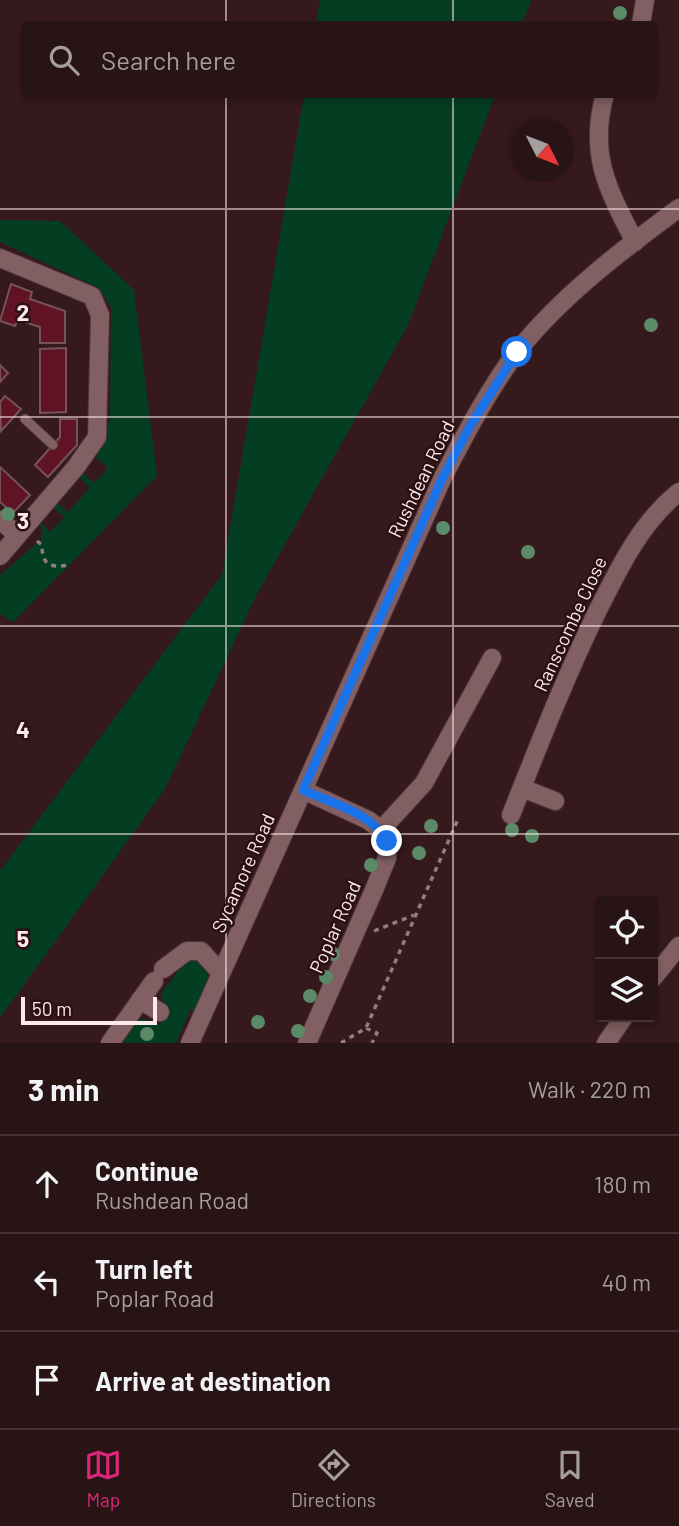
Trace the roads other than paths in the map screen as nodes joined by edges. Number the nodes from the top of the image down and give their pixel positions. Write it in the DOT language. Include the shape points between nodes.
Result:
graph roads {
  1 [pos="645,0"];
  2 [pos="642,21"];
  3 [pos="605,98"];
  4 [pos="679,208"];
  5 [pos="635,242"];
  6 [pos="0,258"];
  7 [pos="25,419"];
  8 [pos="53,445"];
  9 [pos="679,492"];
  10 [pos="0,520"];
  11 [pos="16,534"];
  12 [pos="0,556"];
  13 [pos="492,658"];
  14 [pos="522,788"];
  15 [pos="303,790"];
  16 [pos="555,801"];
  17 [pos="511,815"];
  18 [pos="381,830"];
  19 [pos="679,947"];
  20 [pos="658,972"];
  21 [pos="221,973"];
  22 [pos="140,1000"];
  23 [pos="160,1012"];
  24 [pos="621,1022"];
  25 [pos="110,1043"];
  26 [pos="190,1043"];
  27 [pos="307,1043"];
  28 [pos="606,1043"];
  1 -- 2 [label="street"];
  3 -- 5 [label="street" via="597,133 604,178"];
  4 -- 5 [label="street, Rushdean Road"];
  5 -- 15 [label="street, Rushdean Road" via="543,323 489,394 443,477"];
  6 -- 11 [label="street" via="92,296 100,315 97,437 71,462"];
  7 -- 8 [label="lane"];
  9 -- 14 [label="street, Ranscombe Close" via="647,525 622,561 569,668"];
  10 -- 11 [label="street"];
  11 -- 12 [label="street"];
  13 -- 18 [label="street" via="424,783"];
  14 -- 16 [label="street"];
  14 -- 17 [label="street, Ranscombe Close"];
  15 -- 18 [label="street"];
  15 -- 21 [label="street, Sycamore Road"];
  18 -- 27 [label="street, Poplar Road" via="387,841 387,858"];
  19 -- 20 [label="street"];
  21 -- 22 [label="street, Sycamore Road" via="201,951 187,951 158,975"];
  21 -- 26 [label="street, Sycamore Road"];
  22 -- 23 [label="street"];
  22 -- 25 [label="street, Sycamore Road"];
  24 -- 28 [label="street"];
}
